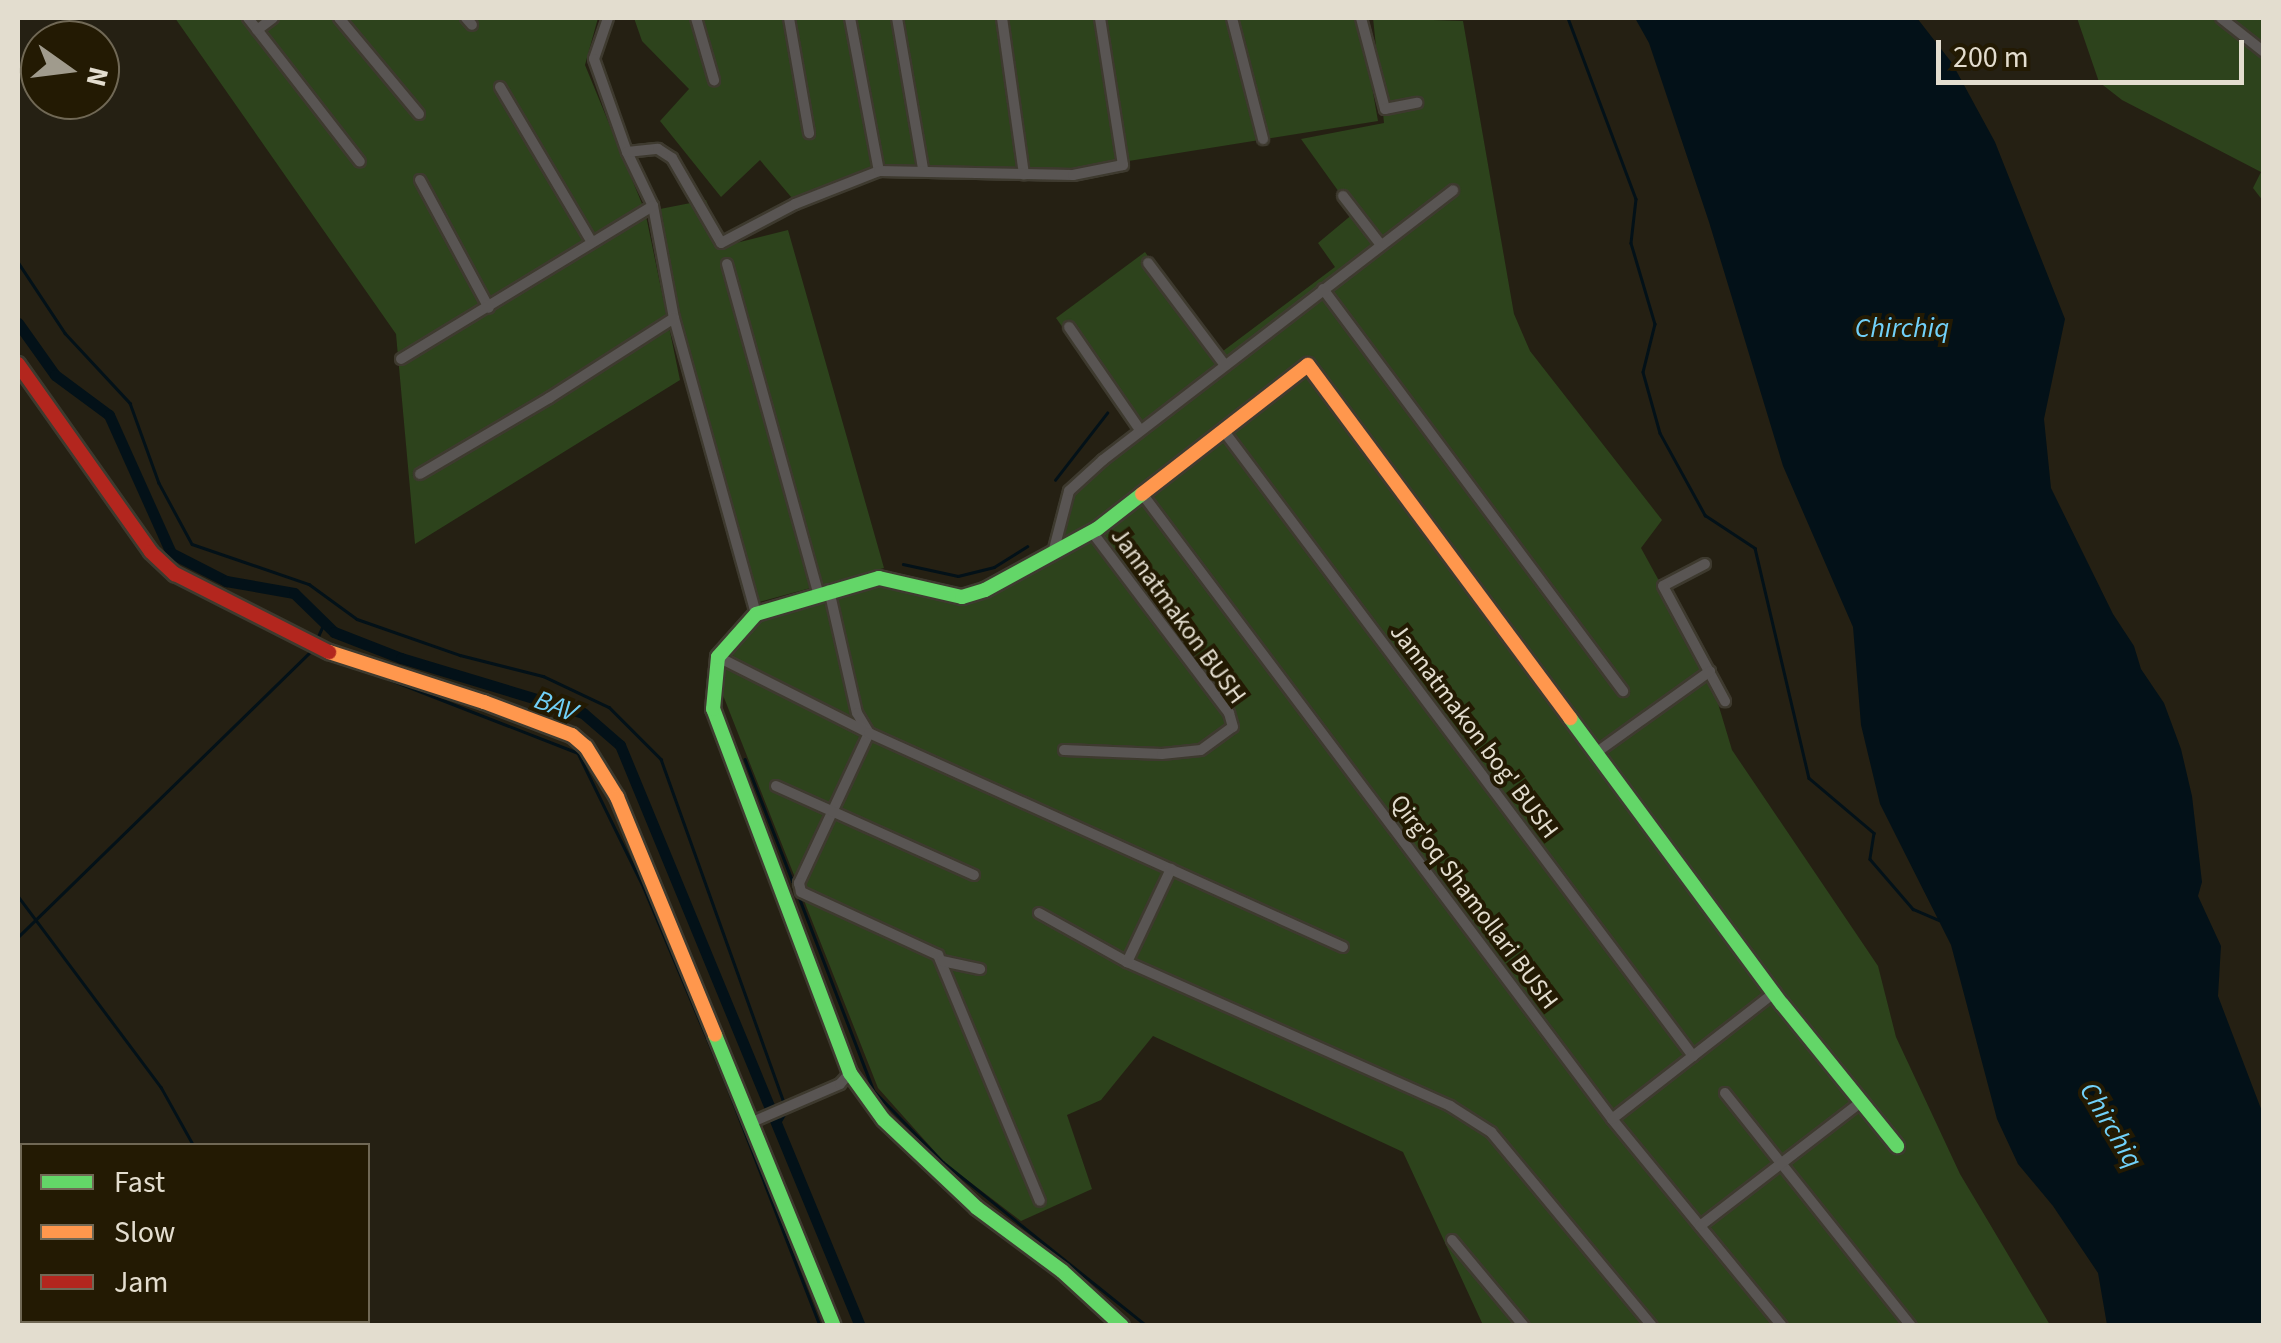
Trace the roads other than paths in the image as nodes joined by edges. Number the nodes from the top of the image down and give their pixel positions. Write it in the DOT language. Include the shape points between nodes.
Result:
graph roads {
  1 [pos="248,18"];
  2 [pos="274,18"];
  3 [pos="339,18"];
  4 [pos="608,18"];
  5 [pos="696,18"];
  6 [pos="789,18"];
  7 [pos="850,18"];
  8 [pos="897,18"];
  9 [pos="1002,18"];
  10 [pos="1100,18"];
  11 [pos="1232,18"];
  12 [pos="1361,18"];
  13 [pos="2220,18"];
  14 [pos="257,30"];
  15 [pos="2264,52"];
  16 [pos="714,80"];
  17 [pos="500,87"];
  18 [pos="1417,103"];
  19 [pos="419,114"];
  20 [pos="809,133"];
  21 [pos="1263,139"];
  22 [pos="627,152"];
  23 [pos="360,162"];
  24 [pos="923,170"];
  25 [pos="880,171"];
  26 [pos="1024,174"];
  27 [pos="420,180"];
  28 [pos="1453,190"];
  29 [pos="1343,196"];
  30 [pos="654,206"];
  31 [pos="591,241"];
  32 [pos="1381,245"];
  33 [pos="1148,262"];
  34 [pos="727,264"];
  35 [pos="1323,289"];
  36 [pos="489,308"];
  37 [pos="674,318"];
  38 [pos="1068,327"];
  39 [pos="402,359"];
  40 [pos="18,364"];
  41 [pos="1225,365"];
  42 [pos="1140,430"];
  43 [pos="1224,430"];
  44 [pos="420,474"];
  45 [pos="1144,495"];
  46 [pos="1092,532"];
  47 [pos="1053,553"];
  48 [pos="1705,564"];
  49 [pos="824,591"];
  50 [pos="756,614"];
  51 [pos="718,657"];
  52 [pos="1710,671"];
  53 [pos="1623,691"];
  54 [pos="1726,701"];
  55 [pos="869,733"];
  56 [pos="1064,750"];
  57 [pos="1598,752"];
  58 [pos="776,786"];
  59 [pos="831,812"];
  60 [pos="1170,869"];
  61 [pos="974,875"];
  62 [pos="801,892"];
  63 [pos="784,898"];
  64 [pos="1038,913"];
  65 [pos="1343,946"];
  66 [pos="942,960"];
  67 [pos="1126,962"];
  68 [pos="980,970"];
  69 [pos="1775,992"];
  70 [pos="1693,1056"];
  71 [pos="850,1073"];
  72 [pos="1725,1093"];
  73 [pos="1860,1103"];
  74 [pos="1612,1119"];
  75 [pos="756,1120"];
  76 [pos="1897,1146"];
  77 [pos="1780,1165"];
  78 [pos="1040,1201"];
  79 [pos="1700,1226"];
  80 [pos="1452,1240"];
  81 [pos="834,1326"];
  82 [pos="1122,1326"];
  83 [pos="1524,1326"];
  84 [pos="1652,1326"];
  85 [pos="1782,1326"];
  86 [pos="1911,1326"];
  1 -- 14 [label="street"];
  2 -- 14 [label="street"];
  3 -- 19 [label="street"];
  4 -- 22 [label="street" via="594,59"];
  5 -- 16 [label="street"];
  6 -- 20 [label="street"];
  7 -- 25 [label="street"];
  8 -- 24 [label="street"];
  9 -- 26 [label="street"];
  10 -- 26 [label="street" via="1124,165 1072,175"];
  11 -- 21 [label="street"];
  12 -- 18 [label="street" via="1385,109"];
  13 -- 15 [label="street"];
  14 -- 23 [label="street"];
  17 -- 31 [label="street"];
  22 -- 25 [label="street" via="658,149 672,158 721,243"];
  22 -- 30 [label="street"];
  24 -- 25 [label="street"];
  24 -- 26 [label="street"];
  27 -- 36 [label="street"];
  28 -- 32 [label="street"];
  29 -- 32 [label="street"];
  30 -- 31 [label="street"];
  30 -- 37 [label="street"];
  31 -- 36 [label="street"];
  32 -- 35 [label="street"];
  33 -- 41 [label="street"];
  34 -- 49 [label="street"];
  35 -- 41 [label="street"];
  35 -- 53 [label="street"];
  36 -- 39 [label="street"];
  37 -- 44 [label="street"];
  37 -- 50 [label="street"];
  38 -- 42 [label="street"];
  40 -- 75 [label="street" via="112,501 175,574 324,651 484,702 586,746 617,798"];
  41 -- 42 [label="street"];
  42 -- 47 [label="street" via="1069,490"];
  43 -- 45 [label="street"];
  43 -- 57 [label="street" via="1310,365"];
  43 -- 70 [label="street, Jannatmakon bog' BUSH"];
  45 -- 46 [label="street"];
  45 -- 74 [label="street, Qirg'oq Shamollari BUSH"];
  46 -- 47 [label="street"];
  46 -- 56 [label="street, Jannatmakon BUSH" via="1233,727 1202,750"];
  47 -- 49 [label="street" via="962,597 879,578"];
  48 -- 52 [label="street" via="1663,586"];
  49 -- 50 [label="street"];
  49 -- 55 [label="street"];
  50 -- 51 [label="street"];
  51 -- 55 [label="street"];
  51 -- 63 [label="street" via="713,709"];
  52 -- 54 [label="street"];
  52 -- 57 [label="street"];
  55 -- 59 [label="street"];
  55 -- 60 [label="street"];
  57 -- 69 [label="street"];
  58 -- 59 [label="street"];
  59 -- 61 [label="street"];
  59 -- 62 [label="street" via="798,883"];
  60 -- 65 [label="street"];
  60 -- 67 [label="street"];
  62 -- 63 [label="street"];
  62 -- 66 [label="street" via="933,948"];
  63 -- 71 [label="street"];
  64 -- 67 [label="street"];
  66 -- 68 [label="street"];
  66 -- 78 [label="street"];
  67 -- 84 [label="street" via="1450,1106 1490,1132"];
  69 -- 70 [label="street"];
  69 -- 73 [label="street"];
  70 -- 74 [label="street"];
  71 -- 75 [label="street" via="840,1084"];
  71 -- 82 [label="street" via="883,1119 978,1208 1062,1270"];
  72 -- 77 [label="street"];
  73 -- 76 [label="street"];
  73 -- 77 [label="street"];
  74 -- 79 [label="street, Qirg'oq Shamollari BUSH"];
  75 -- 81 [label="street"];
  77 -- 79 [label="street"];
  77 -- 86 [label="street"];
  79 -- 85 [label="street, Qirg'oq Shamollari BUSH"];
  80 -- 83 [label="street"];
}
